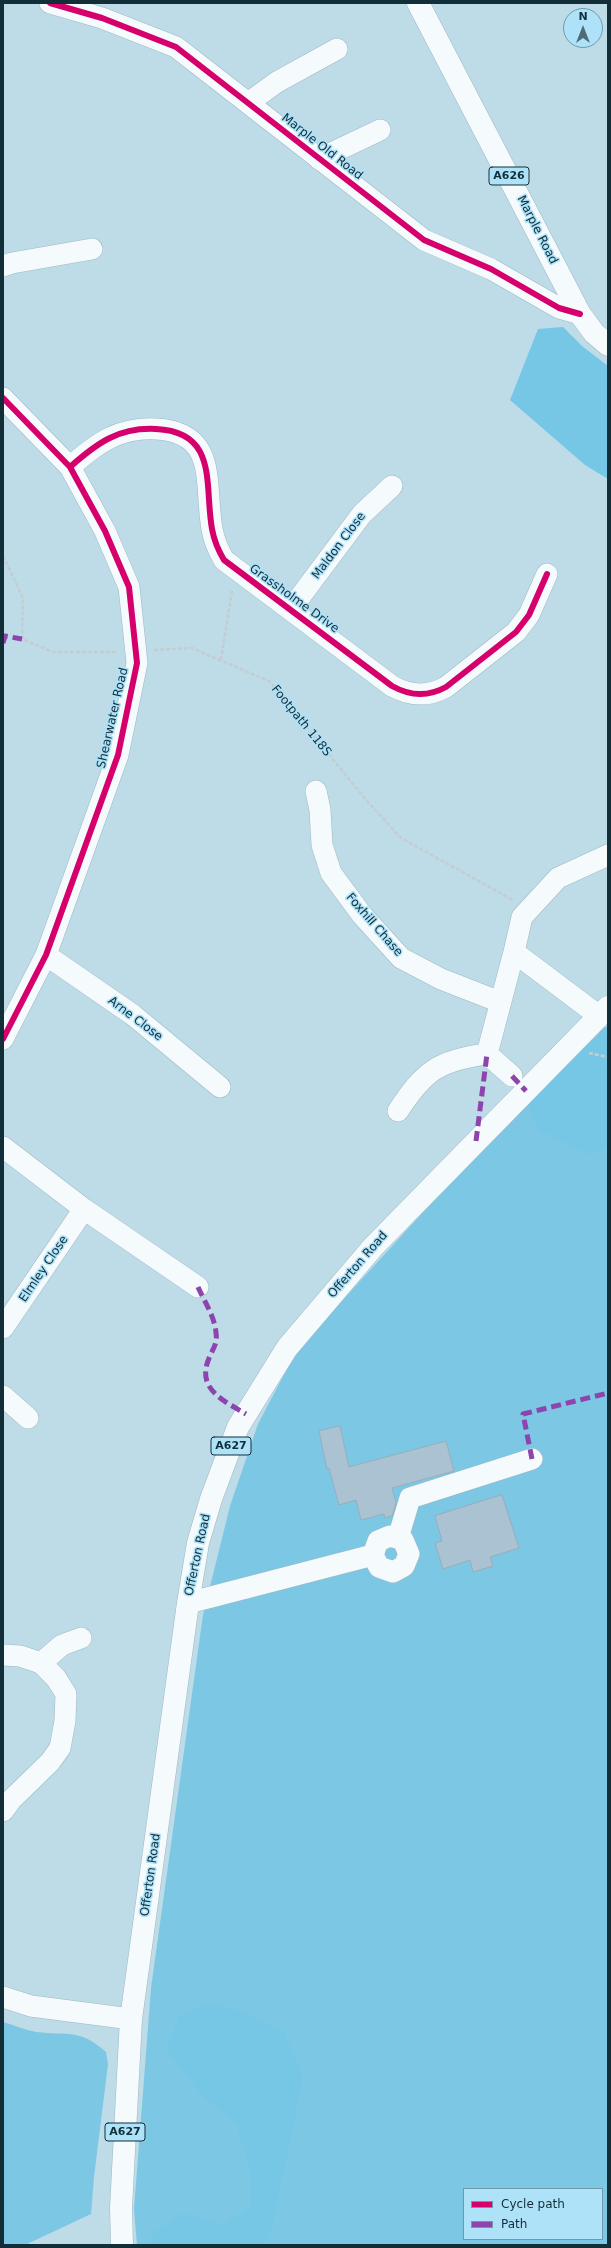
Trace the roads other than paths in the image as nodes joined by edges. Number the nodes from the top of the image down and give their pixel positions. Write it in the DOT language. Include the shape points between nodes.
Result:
graph roads {
  1 [pos="50,3"];
  2 [pos="418,3"];
  3 [pos="337,49"];
  4 [pos="248,103"];
  5 [pos="380,130"];
  6 [pos="319,159"];
  7 [pos="92,249"];
  8 [pos="3,266"];
  9 [pos="580,314"];
  10 [pos="608,344"];
  11 [pos="3,398"];
  12 [pos="70,467"];
  13 [pos="392,486"];
  14 [pos="547,574"];
  15 [pos="291,609"];
  16 [pos="316,791"];
  17 [pos="608,855"];
  18 [pos="514,952"];
  19 [pos="46,955"];
  20 [pos="500,1002"];
  21 [pos="10,1008"];
  22 [pos="603,1012"];
  23 [pos="3,1039"];
  24 [pos="487,1054"];
  25 [pos="512,1076"];
  26 [pos="220,1087"];
  27 [pos="398,1111"];
  28 [pos="3,1148"];
  29 [pos="84,1209"];
  30 [pos="198,1287"];
  31 [pos="3,1328"];
  32 [pos="3,1396"];
  33 [pos="28,1418"];
  34 [pos="532,1460"];
  35 [pos="398,1538"];
  36 [pos="373,1555"];
  37 [pos="188,1603"];
  38 [pos="81,1638"];
  39 [pos="3,1655"];
  40 [pos="41,1663"];
  41 [pos="3,1810"];
  42 [pos="3,1996"];
  43 [pos="131,2019"];
  44 [pos="122,2245"];
  1 -- 4 [label="street, Marple Old Road" via="102,18 176,47"];
  2 -- 9 [label="main road, Marple Road / A626"];
  3 -- 4 [label="street" via="277,82"];
  4 -- 6 [label="street, Marple Old Road"];
  5 -- 6 [label="street"];
  6 -- 9 [label="street, Marple Old Road" via="424,240 491,269 559,308"];
  7 -- 8 [label="street"];
  9 -- 10 [label="main road, Marple Road / A626" via="594,333"];
  11 -- 12 [label="street, Shearwater Road"];
  12 -- 15 [label="street, Grassholme Drive" via="92,447 119,432 144,428 167,429 183,435 198,446 206,463 212,529 216,547 224,560"];
  12 -- 19 [label="street, Shearwater Road" via="105,532 129,587 137,664 118,755"];
  13 -- 15 [label="street, Maldon Close" via="362,514"];
  14 -- 15 [label="street, Grassholme Drive" via="529,615 516,632 446,688 436,693 414,694 392,686"];
  16 -- 20 [label="street, Foxhill Chase" via="322,845 331,873 362,915 401,958 441,979"];
  17 -- 18 [label="street" via="558,878 522,917"];
  18 -- 20 [label="street"];
  18 -- 22 [label="street"];
  19 -- 21 [label="street, Shearwater Road"];
  19 -- 26 [label="street, Arne Close" via="133,1015"];
  20 -- 24 [label="street"];
  21 -- 23 [label="street, Shearwater Road"];
  22 -- 37 [label="main road, Offerton Road / A627" via="373,1247 288,1348 238,1427 198,1543"];
  24 -- 25 [label="street"];
  24 -- 27 [label="street" via="460,1058 434,1069 412,1089"];
  28 -- 29 [label="street"];
  29 -- 30 [label="street"];
  29 -- 31 [label="street, Elmley Close"];
  32 -- 33 [label="street"];
  34 -- 35 [label="street" via="410,1498"];
  35 -- 36 [label="street" via="390,1536 378,1541"];
  35 -- 36 [label="street" via="403,1540 409,1554 404,1566 393,1572 379,1567"];
  36 -- 37 [label="street"];
  37 -- 43 [label="main road, Offerton Road / A627"];
  38 -- 40 [label="street" via="62,1645"];
  39 -- 40 [label="street" via="20,1656"];
  40 -- 41 [label="street" via="56,1678 66,1694 60,1748 50,1762"];
  42 -- 43 [label="street" via="31,2006"];
  43 -- 44 [label="main road, Offerton Road / A627" via="121,2208"];
}
